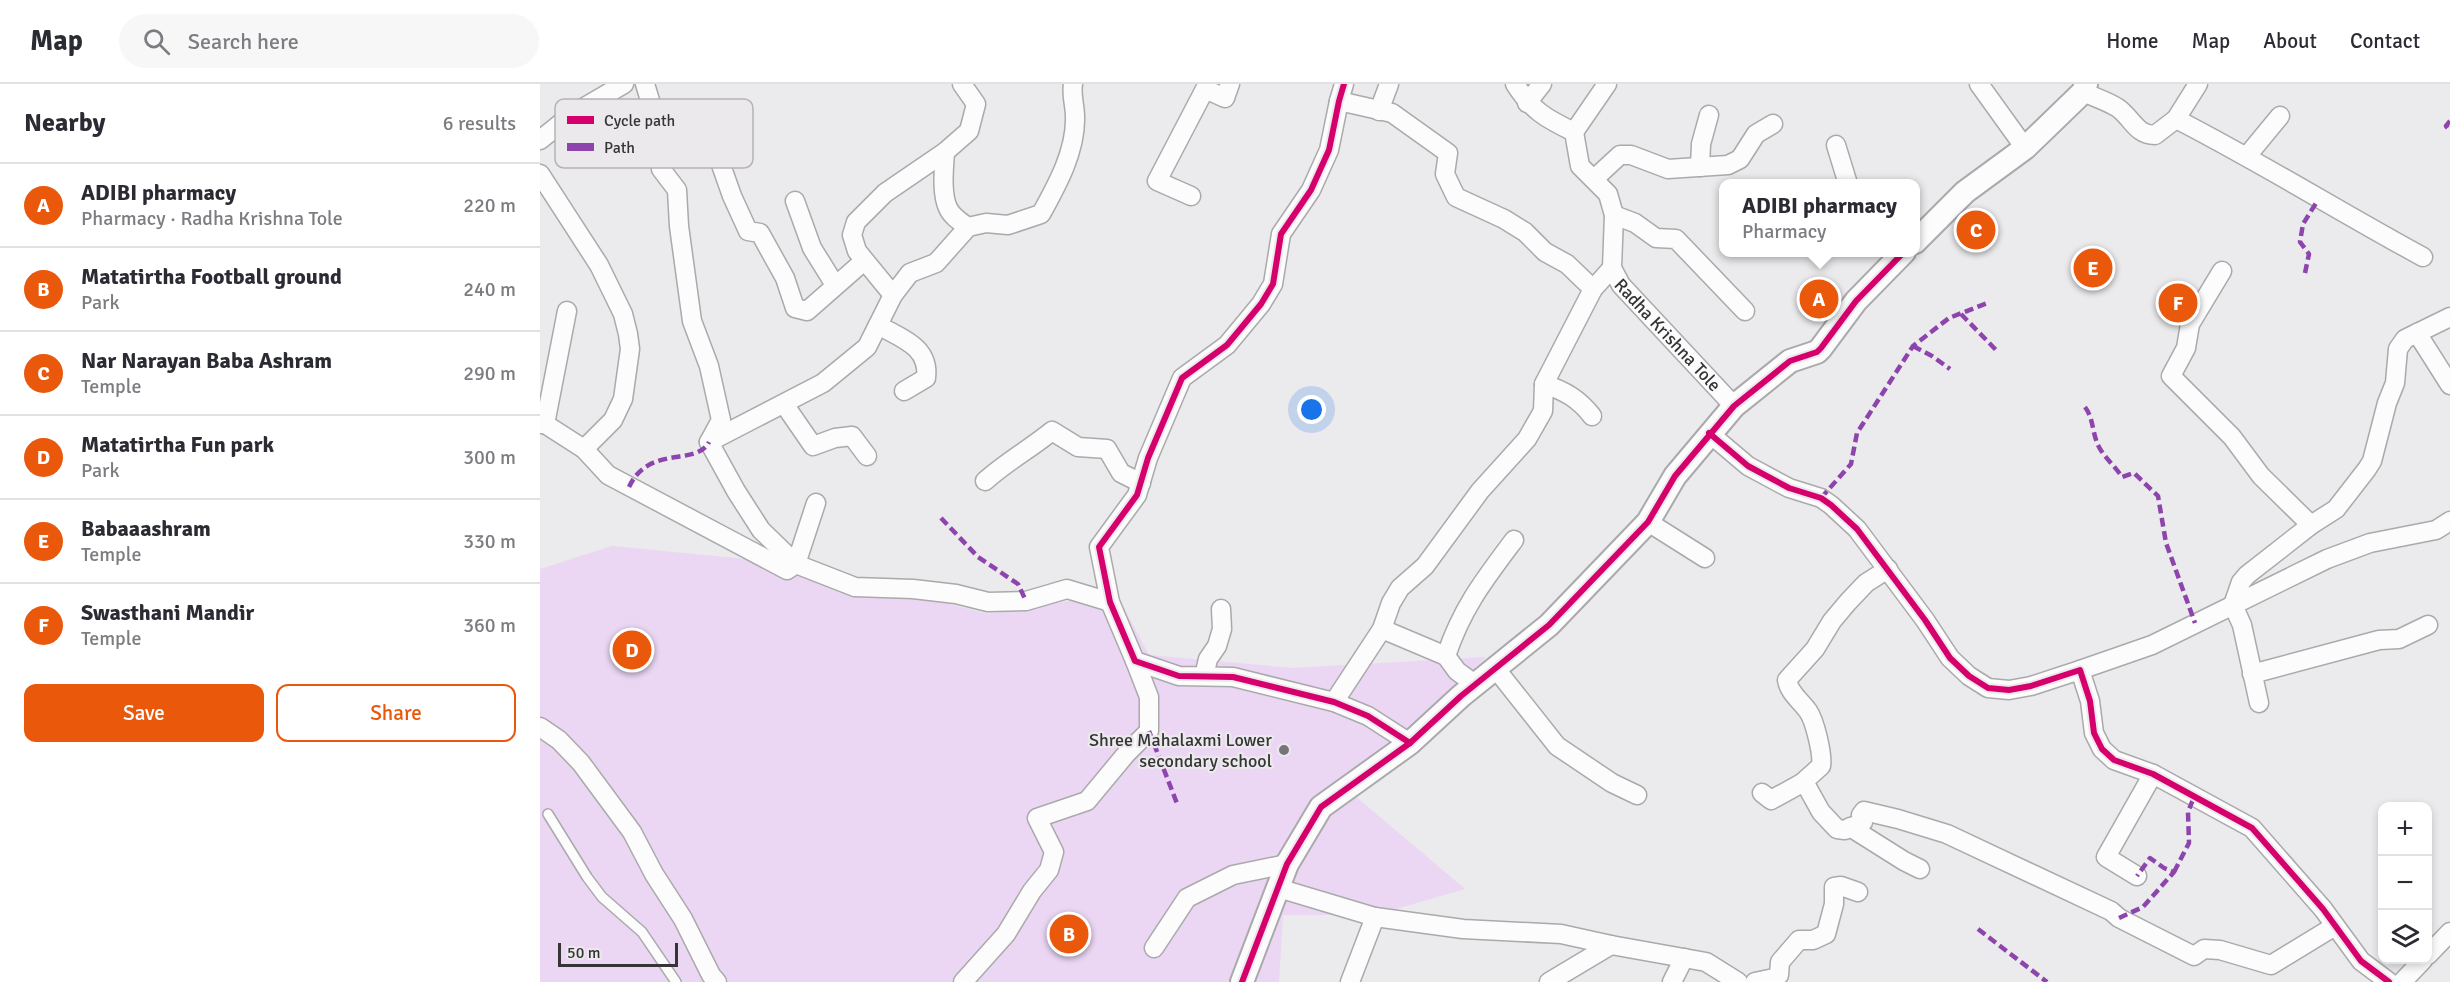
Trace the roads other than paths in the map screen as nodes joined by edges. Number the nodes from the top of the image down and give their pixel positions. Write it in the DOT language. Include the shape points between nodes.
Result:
graph roads {
  1 [pos="624,84"];
  2 [pos="645,84"];
  3 [pos="962,84"];
  4 [pos="1073,84"];
  5 [pos="1230,84"];
  6 [pos="1389,84"];
  7 [pos="1515,84"];
  8 [pos="1542,84"];
  9 [pos="1607,84"];
  10 [pos="1979,84"];
  11 [pos="2199,84"];
  12 [pos="1202,86"];
  13 [pos="2084,88"];
  14 [pos="1342,92"];
  15 [pos="598,99"];
  16 [pos="650,99"];
  17 [pos="1527,103"];
  18 [pos="1379,111"];
  19 [pos="1709,115"];
  20 [pos="2280,116"];
  21 [pos="2176,119"];
  22 [pos="1773,124"];
  23 [pos="555,128"];
  24 [pos="1574,132"];
  25 [pos="540,140"];
  26 [pos="1836,145"];
  27 [pos="2025,148"];
  28 [pos="945,152"];
  29 [pos="2247,156"];
  30 [pos="1700,167"];
  31 [pos="661,168"];
  32 [pos="722,168"];
  33 [pos="540,174"];
  34 [pos="1594,179"];
  35 [pos="1847,179"];
  36 [pos="1191,196"];
  37 [pos="795,201"];
  38 [pos="1614,215"];
  39 [pos="968,227"];
  40 [pos="1920,237"];
  41 [pos="1893,257"];
  42 [pos="2423,257"];
  43 [pos="864,261"];
  44 [pos="1612,268"];
  45 [pos="2222,271"];
  46 [pos="835,285"];
  47 [pos="1593,289"];
  48 [pos="893,296"];
  49 [pos="567,311"];
  50 [pos="1745,311"];
  51 [pos="2450,317"];
  52 [pos="878,325"];
  53 [pos="2417,333"];
  54 [pos="1544,384"];
  55 [pos="2450,386"];
  56 [pos="904,391"];
  57 [pos="783,404"];
  58 [pos="1734,406"];
  59 [pos="1592,417"];
  60 [pos="543,424"];
  61 [pos="1709,434"];
  62 [pos="709,442"];
  63 [pos="584,449"];
  64 [pos="867,456"];
  65 [pos="985,481"];
  66 [pos="1141,483"];
  67 [pos="816,503"];
  68 [pos="2450,521"];
  69 [pos="1648,522"];
  70 [pos="2311,525"];
  71 [pos="1514,540"];
  72 [pos="1705,558"];
  73 [pos="796,564"];
  74 [pos="1887,569"];
  75 [pos="1110,602"];
  76 [pos="2233,605"];
  77 [pos="1221,609"];
  78 [pos="2428,625"];
  79 [pos="1382,629"];
  80 [pos="1446,656"];
  81 [pos="1135,661"];
  82 [pos="1496,669"];
  83 [pos="2080,670"];
  84 [pos="2252,674"];
  85 [pos="1204,676"];
  86 [pos="1476,685"];
  87 [pos="1334,702"];
  88 [pos="2259,703"];
  89 [pos="540,727"];
  90 [pos="1410,743"];
  91 [pos="2154,774"];
  92 [pos="1802,783"];
  93 [pos="1762,793"];
  94 [pos="1637,795"];
  95 [pos="548,814"];
  96 [pos="1850,826"];
  97 [pos="1287,864"];
  98 [pos="1920,869"];
  99 [pos="2137,876"];
  100 [pos="1278,888"];
  101 [pos="1858,892"];
  102 [pos="1375,917"];
  103 [pos="2335,926"];
  104 [pos="2450,932"];
  105 [pos="1611,945"];
  106 [pos="1154,948"];
  107 [pos="2432,950"];
  108 [pos="1684,958"];
  109 [pos="2420,964"];
  110 [pos="676,982"];
  111 [pos="717,982"];
  112 [pos="963,982"];
  113 [pos="1242,982"];
  114 [pos="1350,982"];
  115 [pos="1549,982"];
  116 [pos="1672,982"];
  117 [pos="1738,982"];
  118 [pos="1755,982"];
  119 [pos="2389,982"];
  120 [pos="2402,982"];
  1 -- 15 [label="street"];
  2 -- 16 [label="street"];
  3 -- 28 [label="street" via="976,104 969,131"];
  4 -- 39 [label="street" via="1075,117 1068,156 1041,214 1008,225 986,223"];
  5 -- 12 [label="street" via="1225,98"];
  6 -- 18 [label="street"];
  7 -- 17 [label="street"];
  8 -- 17 [label="street"];
  9 -- 24 [label="street"];
  10 -- 27 [label="street"];
  11 -- 21 [label="street"];
  12 -- 36 [label="street" via="1157,181"];
  13 -- 21 [label="street" via="2119,109 2146,135 2155,135"];
  13 -- 27 [label="street"];
  14 -- 18 [label="street"];
  14 -- 66 [label="street" via="1329,150 1311,189 1281,234 1273,284 1227,345 1182,378"];
  17 -- 24 [label="street"];
  18 -- 47 [label="street" via="1392,113 1448,153 1445,174 1456,197 1525,232"];
  19 -- 30 [label="street"];
  20 -- 29 [label="street"];
  21 -- 29 [label="street"];
  22 -- 30 [label="street" via="1756,134 1740,159 1728,165"];
  23 -- 25 [label="street"];
  24 -- 34 [label="street, Radha Krishna Tole" via="1581,166"];
  26 -- 35 [label="street"];
  27 -- 40 [label="street" via="1965,192"];
  28 -- 39 [label="street" via="947,208"];
  28 -- 43 [label="street" via="885,194 856,222 852,235"];
  29 -- 42 [label="street"];
  30 -- 34 [label="street" via="1668,169 1631,155 1620,155"];
  31 -- 62 [label="street" via="677,190 692,321 710,366 721,420"];
  32 -- 46 [label="street" via="748,231 760,233 785,278 795,308 807,311"];
  33 -- 63 [label="street" via="599,265 623,314 628,334 630,349 623,399 613,420"];
  34 -- 38 [label="street, Radha Krishna Tole" via="1608,194"];
  37 -- 46 [label="street" via="812,248"];
  38 -- 44 [label="street, Radha Krishna Tole"];
  38 -- 50 [label="street" via="1635,223 1656,238 1676,239"];
  39 -- 48 [label="street" via="936,263 910,273"];
  41 -- 58 [label="street" via="1817,352 1790,361"];
  43 -- 46 [label="street"];
  43 -- 48 [label="street"];
  44 -- 47 [label="street"];
  44 -- 58 [label="street, Radha Krishna Tole" via="1621,285"];
  45 -- 70 [label="street" via="2190,324 2186,348 2171,376"];
  47 -- 54 [label="street"];
  48 -- 52 [label="street"];
  49 -- 60 [label="street"];
  51 -- 53 [label="street"];
  52 -- 56 [label="street" via="915,344 922,358 926,378"];
  52 -- 57 [label="street" via="867,347 823,383"];
  53 -- 55 [label="street"];
  53 -- 70 [label="street" via="2405,339 2398,349 2395,383 2372,461 2336,509"];
  54 -- 59 [label="street" via="1565,391 1583,404"];
  54 -- 79 [label="street" via="1544,411 1527,439 1480,491 1425,566 1400,588"];
  57 -- 62 [label="street"];
  57 -- 64 [label="street" via="813,446 852,436"];
  58 -- 61 [label="street"];
  60 -- 63 [label="street"];
  61 -- 69 [label="street" via="1675,476"];
  61 -- 74 [label="street" via="1748,466 1831,505 1857,529"];
  62 -- 73 [label="street" via="761,530"];
  63 -- 73 [label="street" via="608,475 652,499 777,566 787,570"];
  65 -- 66 [label="street" via="1052,431 1078,447 1107,449 1121,473"];
  66 -- 75 [label="street" via="1137,495 1100,547"];
  67 -- 73 [label="street"];
  68 -- 76 [label="street" via="2436,530 2370,543 2327,559"];
  69 -- 72 [label="street"];
  69 -- 82 [label="street" via="1549,625"];
  70 -- 76 [label="street" via="2247,575"];
  71 -- 80 [label="street" via="1470,602 1456,626"];
  73 -- 75 [label="street" via="855,586 956,594 988,602 1026,601 1067,589"];
  74 -- 83 [label="street" via="1950,658 1988,688 2031,686"];
  74 -- 92 [label="street" via="1848,602 1787,680 1790,690 1810,713 1821,754 1821,766"];
  75 -- 81 [label="street"];
  76 -- 83 [label="street" via="2152,645"];
  76 -- 84 [label="street" via="2242,625"];
  77 -- 85 [label="street" via="1222,629"];
  78 -- 84 [label="street" via="2399,639 2379,640"];
  79 -- 80 [label="street"];
  79 -- 87 [label="street"];
  80 -- 86 [label="street" via="1457,671"];
  81 -- 85 [label="street" via="1179,676"];
  81 -- 112 [label="street" via="1149,697 1149,731 1087,801 1037,818 1054,852 1049,870 1006,934"];
  82 -- 86 [label="street"];
  82 -- 94 [label="street" via="1557,746"];
  83 -- 91 [label="street" via="2090,701 2094,733 2102,749 2114,759"];
  84 -- 88 [label="street"];
  85 -- 87 [label="street" via="1233,677"];
  86 -- 90 [label="street"];
  87 -- 90 [label="street" via="1368,716"];
  89 -- 111 [label="street" via="581,763 632,832"];
  90 -- 97 [label="street" via="1321,807"];
  91 -- 99 [label="street" via="2106,857"];
  91 -- 103 [label="street" via="2252,828"];
  92 -- 93 [label="street" via="1771,800"];
  92 -- 96 [label="street" via="1837,830 1845,831"];
  95 -- 110 [label="lane" via="592,884 642,932"];
  96 -- 98 [label="street"];
  96 -- 103 [label="street" via="1863,822 1864,811 1947,834 2111,911 2194,956 2204,950 2220,951 2271,964"];
  97 -- 100 [label="street"];
  97 -- 106 [label="street" via="1233,875 1187,898"];
  100 -- 102 [label="street"];
  100 -- 113 [label="street"];
  101 -- 118 [label="street" via="1834,887 1826,934 1799,940 1781,960 1779,975"];
  102 -- 105 [label="street" via="1561,934"];
  102 -- 114 [label="street"];
  103 -- 119 [label="street" via="2361,961"];
  104 -- 107 [label="street"];
  105 -- 108 [label="street"];
  105 -- 115 [label="street"];
  108 -- 116 [label="street"];
  108 -- 117 [label="street" via="1706,962"];
  109 -- 120 [label="street"];
}
